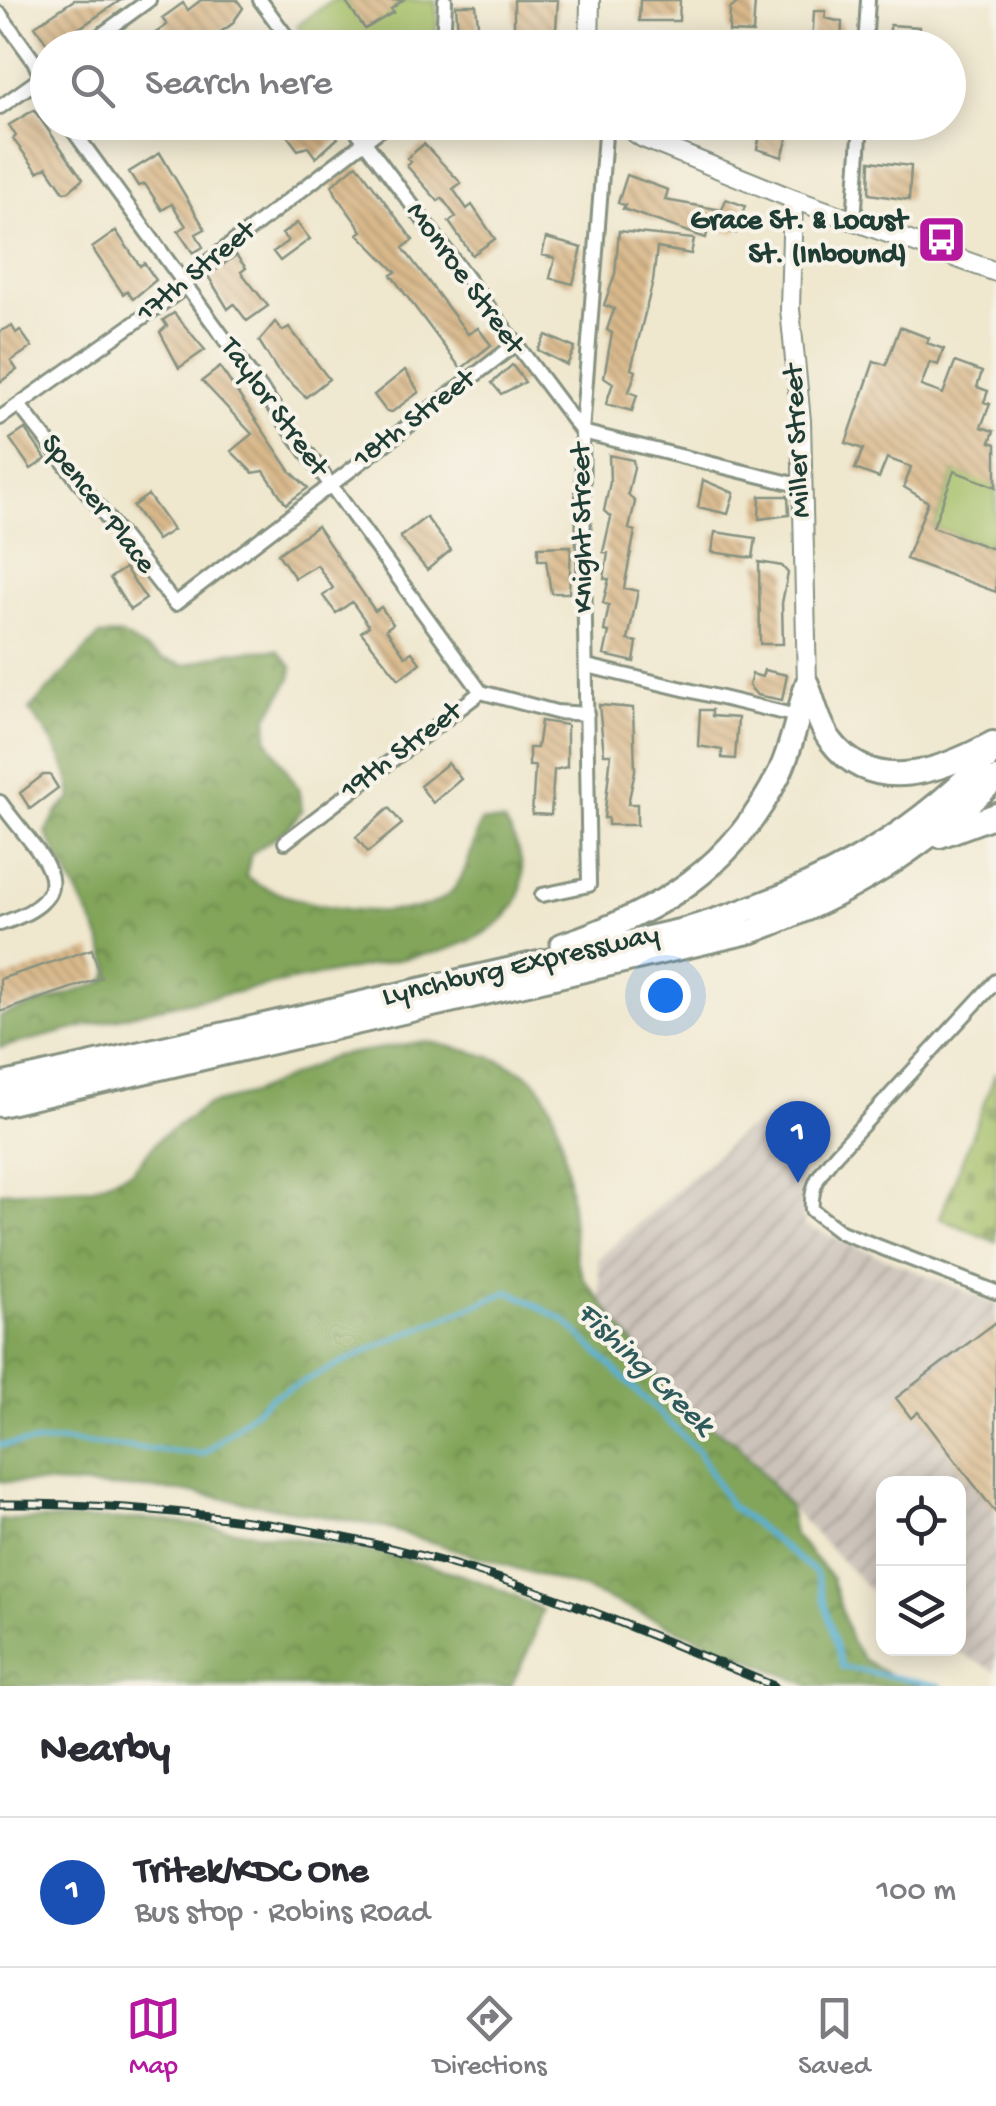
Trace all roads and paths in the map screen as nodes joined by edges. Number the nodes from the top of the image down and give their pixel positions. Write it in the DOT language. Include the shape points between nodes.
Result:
graph roads {
  1 [pos="149,0"];
  2 [pos="260,0"];
  3 [pos="445,0"];
  4 [pos="590,0"];
  5 [pos="868,0"];
  6 [pos="0,14"];
  7 [pos="108,30"];
  8 [pos="282,30"];
  9 [pos="444,30"];
  10 [pos="589,30"];
  11 [pos="866,30"];
  12 [pos="30,56"];
  13 [pos="30,86"];
  14 [pos="0,108"];
  15 [pos="80,140"];
  16 [pos="362,140"];
  17 [pos="368,140"];
  18 [pos="605,140"];
  19 [pos="648,140"];
  20 [pos="860,140"];
  21 [pos="364,143"];
  22 [pos="792,199"];
  23 [pos="854,220"];
  24 [pos="996,272"];
  25 [pos="184,285"];
  26 [pos="514,346"];
  27 [pos="19,405"];
  28 [pos="0,418"];
  29 [pos="582,432"];
  30 [pos="328,485"];
  31 [pos="802,486"];
  32 [pos="175,604"];
  33 [pos="586,666"];
  34 [pos="807,684"];
  35 [pos="481,692"];
  36 [pos="587,714"];
  37 [pos="798,716"];
  38 [pos="996,745"];
  39 [pos="996,778"];
  40 [pos="0,802"];
  41 [pos="996,815"];
  42 [pos="928,841"];
  43 [pos="285,842"];
  44 [pos="542,896"];
  45 [pos="0,924"];
  46 [pos="996,982"];
  47 [pos="450,984"];
  48 [pos="0,1085"];
  49 [pos="0,1105"];
  50 [pos="996,1292"];
  1 -- 7 [label="street"];
  2 -- 8 [label="street"];
  3 -- 9 [label="street"];
  4 -- 10 [label="main road"];
  5 -- 11 [label="street"];
  6 -- 12 [label="street"];
  13 -- 14 [label="street"];
  15 -- 25 [label="street, Taylor Street"];
  16 -- 21 [label="street, Monroe Street"];
  17 -- 21 [label="street, 17th Street"];
  18 -- 29 [label="street, Knight Street"];
  19 -- 22 [label="main road"];
  20 -- 23 [label="street"];
  21 -- 25 [label="street, 17th Street"];
  21 -- 26 [label="street, Monroe Street"];
  22 -- 23 [label="main road"];
  22 -- 31 [label="main road, Miller Street" via="790,309"];
  23 -- 24 [label="main road"];
  25 -- 27 [label="street, 17th Street"];
  25 -- 30 [label="street, Taylor Street"];
  26 -- 29 [label="street, Monroe Street"];
  26 -- 30 [label="street, 18th Street"];
  27 -- 28 [label="street, 17th Street"];
  27 -- 32 [label="street, Spencer Place"];
  29 -- 31 [label="street"];
  29 -- 33 [label="street, Knight Street"];
  30 -- 32 [label="street, 18th Street"];
  30 -- 35 [label="street, Taylor Street"];
  31 -- 34 [label="main road, Miller Street"];
  33 -- 36 [label="street, Knight Street"];
  33 -- 37 [label="street"];
  34 -- 37 [label="highway"];
  34 -- 38 [label="highway" via="831,742 868,769 922,774"];
  35 -- 36 [label="street, 19th Street"];
  35 -- 43 [label="street, 19th Street"];
  36 -- 44 [label="street, Knight Street" via="589,885"];
  37 -- 47 [label="highway" via="764,801 719,858 678,892 630,922"];
  38 -- 47 [label="highway, Lynchburg Expressway" via="909,829 788,897 684,930"];
  39 -- 42 [label="highway, Lynchburg Expressway"];
  40 -- 45 [label="street" via="53,875 43,906"];
  41 -- 42 [label="highway"];
  42 -- 49 [label="highway, Lynchburg Expressway" via="797,914 706,944"];
  46 -- 50 [label="street" via="836,1154 811,1194 812,1210 841,1232"];
  47 -- 48 [label="highway, Lynchburg Expressway"];
}
